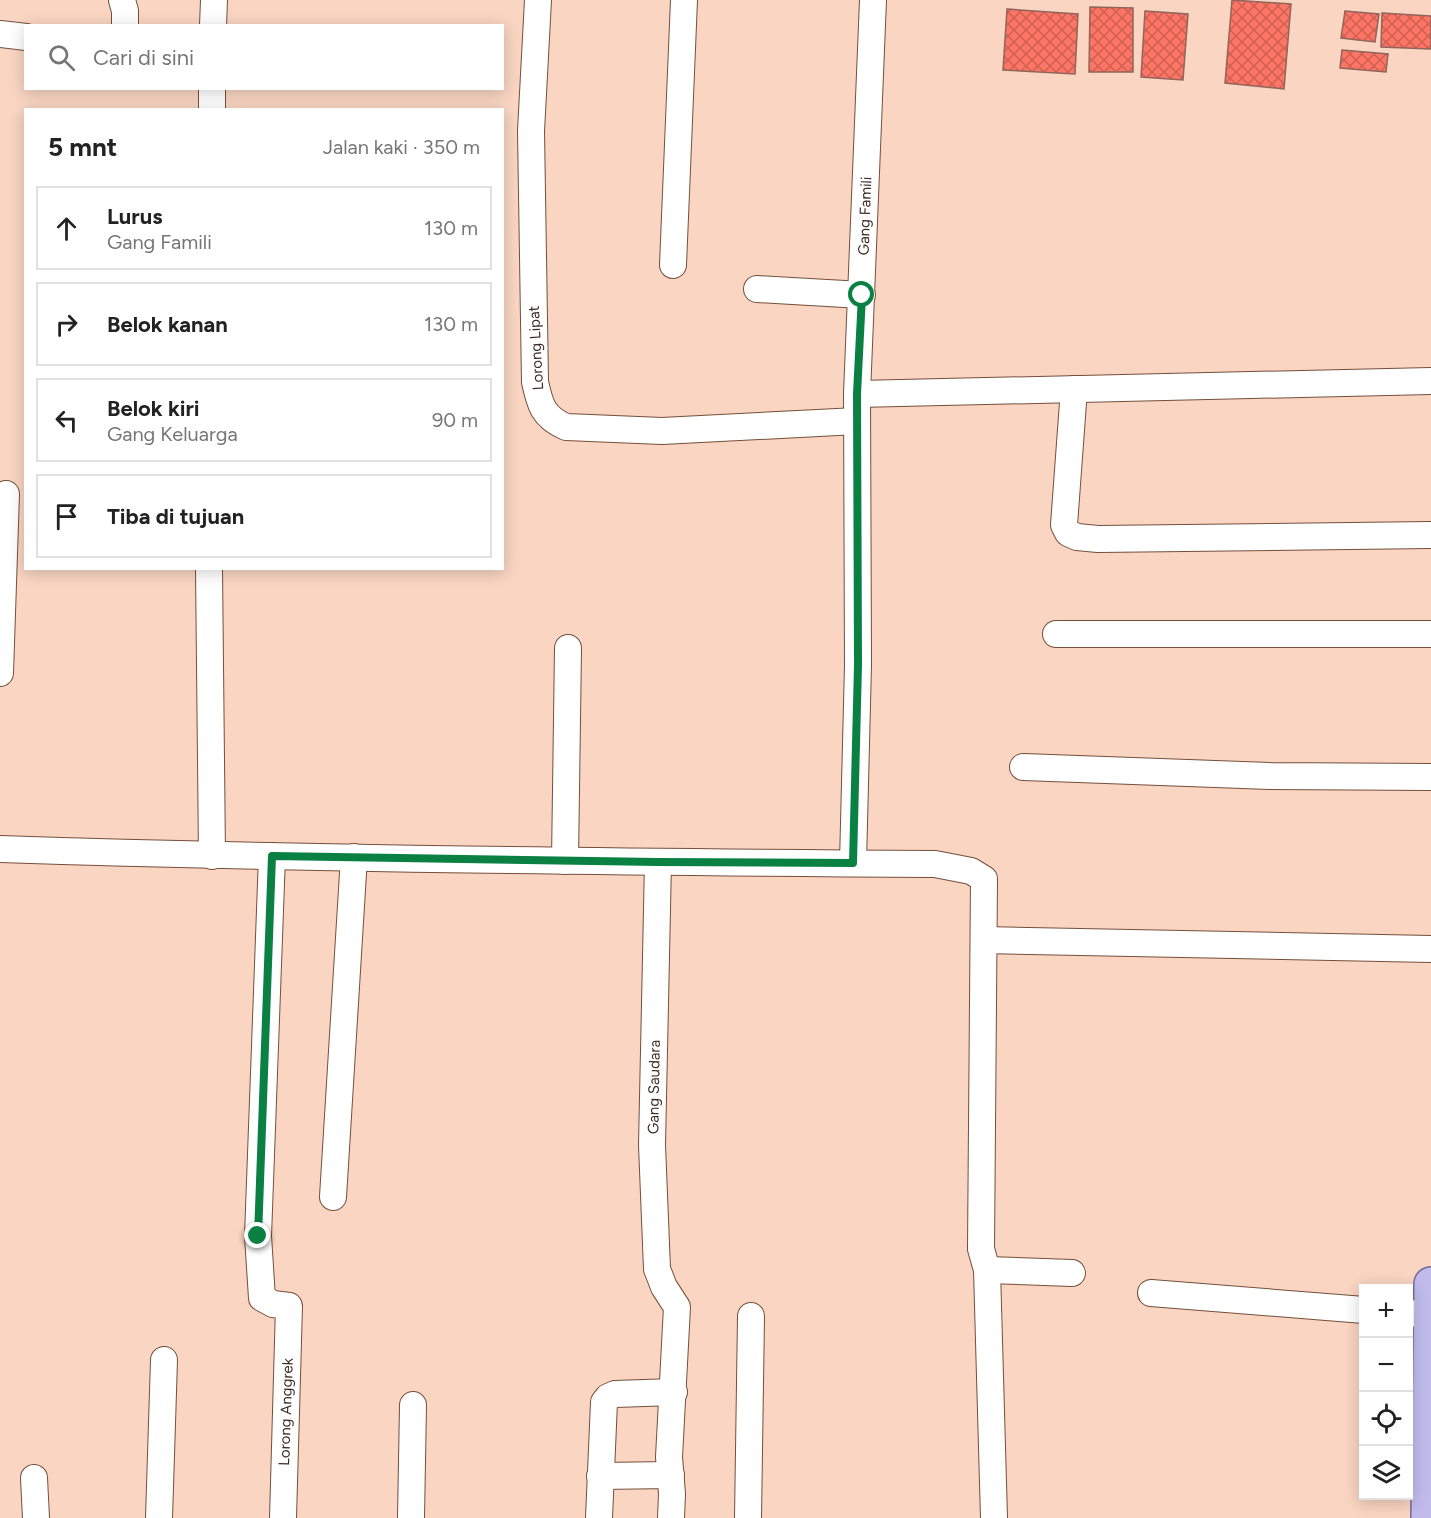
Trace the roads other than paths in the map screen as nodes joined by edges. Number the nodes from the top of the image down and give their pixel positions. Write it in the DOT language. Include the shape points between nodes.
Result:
graph roads {
  1 [pos="122,0"];
  2 [pos="214,0"];
  3 [pos="538,0"];
  4 [pos="684,0"];
  5 [pos="873,0"];
  6 [pos="125,24"];
  7 [pos="213,24"];
  8 [pos="0,34"];
  9 [pos="24,37"];
  10 [pos="212,90"];
  11 [pos="212,108"];
  12 [pos="673,265"];
  13 [pos="757,290"];
  14 [pos="862,295"];
  15 [pos="1431,381"];
  16 [pos="1074,389"];
  17 [pos="857,394"];
  18 [pos="857,421"];
  19 [pos="6,494"];
  20 [pos="1431,535"];
  21 [pos="209,570"];
  22 [pos="1056,633"];
  23 [pos="1431,634"];
  24 [pos="568,648"];
  25 [pos="0,673"];
  26 [pos="1023,767"];
  27 [pos="1431,777"];
  28 [pos="0,849"];
  29 [pos="212,856"];
  30 [pos="272,856"];
  31 [pos="354,857"];
  32 [pos="565,861"];
  33 [pos="658,862"];
  34 [pos="853,863"];
  35 [pos="984,940"];
  36 [pos="1431,948"];
  37 [pos="333,1197"];
  38 [pos="987,1270"];
  39 [pos="1072,1273"];
  40 [pos="1431,1284"];
  41 [pos="1151,1293"];
  42 [pos="1359,1310"];
  43 [pos="1413,1313"];
  44 [pos="1431,1315"];
  45 [pos="751,1316"];
  46 [pos="164,1360"];
  47 [pos="674,1392"];
  48 [pos="413,1405"];
  49 [pos="671,1474"];
  50 [pos="600,1476"];
  51 [pos="34,1478"];
  52 [pos="36,1518"];
  53 [pos="159,1518"];
  54 [pos="283,1518"];
  55 [pos="411,1518"];
  56 [pos="599,1518"];
  57 [pos="671,1518"];
  58 [pos="748,1518"];
  59 [pos="994,1518"];
  60 [pos="1428,1518"];
  1 -- 6 [label="street"];
  2 -- 7 [label="street"];
  3 -- 18 [label="street, Lorong Lipat" via="531,131 534,382 540,405 555,422 566,427 662,431"];
  4 -- 12 [label="street"];
  5 -- 14 [label="street, Gang Famili"];
  8 -- 9 [label="street"];
  10 -- 11 [label="street"];
  13 -- 14 [label="street"];
  14 -- 17 [label="street, Gang Famili"];
  15 -- 16 [label="street"];
  16 -- 17 [label="street"];
  16 -- 20 [label="street" via="1064,525 1068,533 1077,537"];
  17 -- 18 [label="street, Gang Famili"];
  18 -- 34 [label="street, Gang Famili" via="858,665"];
  19 -- 25 [label="street"];
  21 -- 29 [label="street"];
  22 -- 23 [label="street"];
  24 -- 32 [label="street"];
  26 -- 27 [label="street"];
  28 -- 29 [label="street"];
  29 -- 30 [label="street"];
  30 -- 31 [label="street"];
  30 -- 54 [label="street, Lorong Anggrek" via="258,1236 262,1298 289,1306"];
  31 -- 32 [label="street"];
  31 -- 37 [label="street"];
  32 -- 33 [label="street"];
  33 -- 34 [label="street"];
  33 -- 47 [label="street, Gang Saudara" via="652,1145 657,1269 677,1307"];
  34 -- 35 [label="street" via="935,864 971,871 984,879"];
  35 -- 36 [label="street"];
  35 -- 38 [label="street" via="981,1249"];
  38 -- 39 [label="street"];
  38 -- 59 [label="street"];
  40 -- 44 [label="main road"];
  41 -- 42 [label="street"];
  43 -- 44 [label="street"];
  44 -- 60 [label="main road"];
  45 -- 58 [label="street"];
  46 -- 53 [label="street"];
  47 -- 49 [label="street"];
  47 -- 50 [label="street" via="608,1397 604,1402"];
  48 -- 55 [label="street"];
  49 -- 50 [label="street"];
  49 -- 57 [label="street"];
  50 -- 56 [label="street"];
  51 -- 52 [label="street"];
}
